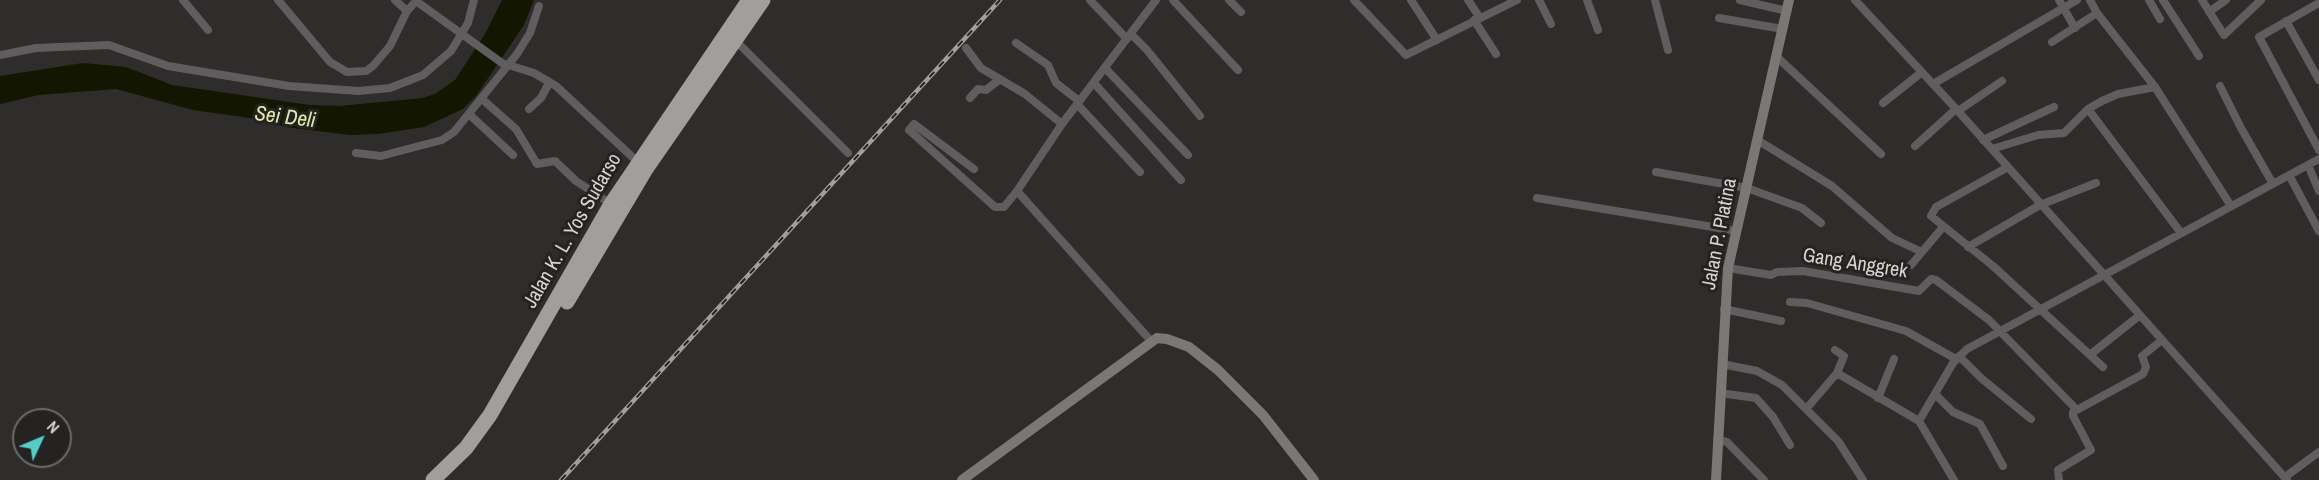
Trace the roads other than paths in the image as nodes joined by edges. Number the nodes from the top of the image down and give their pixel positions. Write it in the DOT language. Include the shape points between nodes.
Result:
graph roads {
  1 [pos="183,0"];
  2 [pos="278,0"];
  3 [pos="395,0"];
  4 [pos="416,0"];
  5 [pos="474,0"];
  6 [pos="749,0"];
  7 [pos="763,0"];
  8 [pos="1090,0"];
  9 [pos="1144,0"];
  10 [pos="1173,0"];
  11 [pos="1228,0"];
  12 [pos="1354,0"];
  13 [pos="1410,0"];
  14 [pos="1468,0"];
  15 [pos="1517,0"];
  16 [pos="1539,0"];
  17 [pos="1587,0"];
  18 [pos="1655,0"];
  19 [pos="1740,0"];
  20 [pos="1855,0"];
  21 [pos="2077,0"];
  22 [pos="2090,0"];
  23 [pos="2149,0"];
  24 [pos="2163,0"];
  25 [pos="2202,0"];
  26 [pos="2226,0"];
  27 [pos="2261,0"];
  28 [pos="1153,3"];
  29 [pos="2319,3"];
  30 [pos="2060,4"];
  31 [pos="1788,5"];
  32 [pos="539,6"];
  33 [pos="407,11"];
  34 [pos="1241,12"];
  35 [pos="2209,12"];
  36 [pos="2097,13"];
  37 [pos="1719,18"];
  38 [pos="2160,18"];
  39 [pos="1477,19"];
  40 [pos="2286,21"];
  41 [pos="1551,24"];
  42 [pos="2075,28"];
  43 [pos="1783,29"];
  44 [pos="208,30"];
  45 [pos="1598,30"];
  46 [pos="463,34"];
  47 [pos="1129,36"];
  48 [pos="735,40"];
  49 [pos="1437,40"];
  50 [pos="2052,42"];
  51 [pos="1016,43"];
  52 [pos="966,48"];
  53 [pos="1668,50"];
  54 [pos="1496,54"];
  55 [pos="0,55"];
  56 [pos="2199,56"];
  57 [pos="1777,57"];
  58 [pos="504,64"];
  59 [pos="1105,68"];
  60 [pos="1238,70"];
  61 [pos="1922,72"];
  62 [pos="1000,79"];
  63 [pos="2319,80"];
  64 [pos="2002,81"];
  65 [pos="1094,82"];
  66 [pos="549,83"];
  67 [pos="1933,84"];
  68 [pos="2220,86"];
  69 [pos="2155,87"];
  70 [pos="970,98"];
  71 [pos="482,99"];
  72 [pos="1078,103"];
  73 [pos="1883,103"];
  74 [pos="2054,107"];
  75 [pos="529,109"];
  76 [pos="2088,109"];
  77 [pos="1957,110"];
  78 [pos="469,114"];
  79 [pos="1200,116"];
  80 [pos="1062,124"];
  81 [pos="1983,140"];
  82 [pos="1759,141"];
  83 [pos="1915,146"];
  84 [pos="1992,150"];
  85 [pos="2319,150"];
  86 [pos="356,153"];
  87 [pos="848,153"];
  88 [pos="1881,154"];
  89 [pos="513,155"];
  90 [pos="1188,155"];
  91 [pos="2319,159"];
  92 [pos="642,165"];
  93 [pos="2308,165"];
  94 [pos="2008,167"];
  95 [pos="974,170"];
  96 [pos="1140,172"];
  97 [pos="1656,172"];
  98 [pos="2289,175"];
  99 [pos="1181,180"];
  100 [pos="2096,183"];
  101 [pos="2273,184"];
  102 [pos="1747,188"];
  103 [pos="1017,191"];
  104 [pos="2319,191"];
  105 [pos="1537,198"];
  106 [pos="611,204"];
  107 [pos="2040,205"];
  108 [pos="2231,206"];
  109 [pos="1821,224"];
  110 [pos="1943,227"];
  111 [pos="1737,231"];
  112 [pos="2319,231"];
  113 [pos="2181,233"];
  114 [pos="1968,247"];
  115 [pos="1922,252"];
  116 [pos="1911,265"];
  117 [pos="1728,268"];
  118 [pos="2104,275"];
  119 [pos="1791,302"];
  120 [pos="1724,309"];
  121 [pos="2040,309"];
  122 [pos="2140,315"];
  123 [pos="1781,321"];
  124 [pos="1999,331"];
  125 [pos="2162,340"];
  126 [pos="1151,341"];
  127 [pos="1835,350"];
  128 [pos="2091,354"];
  129 [pos="1957,358"];
  130 [pos="1894,359"];
  131 [pos="1722,364"];
  132 [pos="2103,367"];
  133 [pos="1837,373"];
  134 [pos="1720,393"];
  135 [pos="1935,394"];
  136 [pos="1878,398"];
  137 [pos="1807,408"];
  138 [pos="2076,409"];
  139 [pos="2031,419"];
  140 [pos="1919,422"];
  141 [pos="1717,440"];
  142 [pos="1790,445"];
  143 [pos="2319,452"];
  144 [pos="2004,466"];
  145 [pos="2286,479"];
  146 [pos="433,480"];
  147 [pos="448,480"];
  148 [pos="962,480"];
  149 [pos="1314,480"];
  150 [pos="1716,480"];
  151 [pos="1764,480"];
  152 [pos="1863,480"];
  153 [pos="1954,480"];
  154 [pos="2059,480"];
  1 -- 44 [label="street"];
  2 -- 33 [label="street" via="330,62 347,72 366,71 374,66 390,46"];
  3 -- 33 [label="street"];
  4 -- 33 [label="street"];
  4 -- 46 [label="street"];
  5 -- 46 [label="street"];
  6 -- 92 [label="highway, Jalan K. L. Yos Sudarso"];
  7 -- 48 [label="highway, Jalan K. L. Yos Sudarso"];
  8 -- 47 [label="street"];
  9 -- 28 [label="street"];
  10 -- 60 [label="street"];
  11 -- 34 [label="street"];
  12 -- 49 [label="street" via="1406,55"];
  13 -- 49 [label="street"];
  14 -- 39 [label="street"];
  15 -- 39 [label="street"];
  16 -- 41 [label="street"];
  17 -- 45 [label="street"];
  18 -- 53 [label="street"];
  19 -- 31 [label="street"];
  20 -- 61 [label="street"];
  21 -- 30 [label="street"];
  22 -- 36 [label="street"];
  23 -- 38 [label="street"];
  24 -- 56 [label="street"];
  25 -- 35 [label="street"];
  26 -- 35 [label="street"];
  27 -- 35 [label="street" via="2224,35"];
  28 -- 47 [label="street"];
  29 -- 40 [label="street"];
  30 -- 42 [label="street"];
  30 -- 67 [label="street"];
  31 -- 43 [label="street, Jalan P. Platina"];
  32 -- 58 [label="street" via="530,33"];
  36 -- 42 [label="street"];
  36 -- 69 [label="street"];
  37 -- 43 [label="street"];
  39 -- 49 [label="street"];
  39 -- 54 [label="street"];
  40 -- 63 [label="street"];
  40 -- 85 [label="street" via="2260,35 2259,40"];
  42 -- 50 [label="street"];
  43 -- 57 [label="street, Jalan P. Platina"];
  46 -- 55 [label="street" via="451,51 423,75 390,88 358,91 289,86 192,71 109,45 36,48"];
  46 -- 58 [label="street"];
  47 -- 59 [label="street"];
  47 -- 79 [label="street" via="1147,50"];
  48 -- 87 [label="street"];
  48 -- 92 [label="highway, Jalan K. L. Yos Sudarso"];
  51 -- 72 [label="street" via="1048,65 1056,83"];
  52 -- 62 [label="street" via="981,68"];
  57 -- 82 [label="street, Jalan P. Platina"];
  57 -- 88 [label="street"];
  58 -- 66 [label="street" via="534,73"];
  58 -- 71 [label="street"];
  59 -- 65 [label="street"];
  59 -- 90 [label="street"];
  61 -- 67 [label="street"];
  61 -- 73 [label="street"];
  62 -- 70 [label="street" via="986,90 978,89"];
  62 -- 80 [label="street"];
  64 -- 77 [label="street"];
  65 -- 72 [label="street"];
  65 -- 99 [label="street"];
  66 -- 75 [label="street"];
  66 -- 92 [label="street"];
  67 -- 77 [label="street"];
  68 -- 101 [label="street"];
  69 -- 76 [label="street" via="2118,94"];
  69 -- 108 [label="street"];
  71 -- 78 [label="street"];
  71 -- 106 [label="street" via="516,129 537,164 555,160 576,181"];
  72 -- 80 [label="street"];
  72 -- 96 [label="street"];
  74 -- 81 [label="street"];
  76 -- 84 [label="street" via="2064,133 2038,135"];
  76 -- 113 [label="street"];
  77 -- 81 [label="street"];
  77 -- 83 [label="street"];
  78 -- 86 [label="street" via="442,141 381,156"];
  78 -- 89 [label="street"];
  80 -- 103 [label="street"];
  81 -- 84 [label="street"];
  82 -- 102 [label="street, Jalan P. Platina"];
  82 -- 115 [label="street" via="1832,186 1892,238"];
  84 -- 94 [label="street"];
  91 -- 93 [label="street"];
  92 -- 106 [label="highway, Jalan K. L. Yos Sudarso"];
  92 -- 147 [label="highway, Jalan K. L. Yos Sudarso" via="516,393 473,454"];
  93 -- 98 [label="street"];
  93 -- 104 [label="street"];
  94 -- 107 [label="street"];
  94 -- 110 [label="street" via="1932,210 1931,216"];
  95 -- 103 [label="street" via="914,124 909,130 995,207 1004,207"];
  97 -- 102 [label="street"];
  98 -- 101 [label="street"];
  98 -- 112 [label="street"];
  100 -- 107 [label="street"];
  101 -- 108 [label="street"];
  102 -- 109 [label="street" via="1802,208"];
  102 -- 111 [label="street, Jalan P. Platina"];
  103 -- 126 [label="street"];
  105 -- 111 [label="street"];
  106 -- 146 [label="highway, Jalan K. L. Yos Sudarso" via="507,389 466,448"];
  107 -- 114 [label="street"];
  107 -- 118 [label="street"];
  108 -- 113 [label="street"];
  110 -- 114 [label="street"];
  110 -- 115 [label="street"];
  111 -- 117 [label="street, Jalan P. Platina"];
  113 -- 118 [label="street"];
  114 -- 121 [label="street"];
  115 -- 116 [label="street"];
  117 -- 120 [label="street, Jalan P. Platina"];
  117 -- 124 [label="street, Gang Anggrek" via="1771,275 1803,271 1918,291 1931,279 1936,280"];
  118 -- 121 [label="street"];
  118 -- 122 [label="street"];
  119 -- 129 [label="street" via="1906,331"];
  120 -- 123 [label="street"];
  120 -- 131 [label="street, Jalan P. Platina"];
  121 -- 124 [label="street"];
  121 -- 128 [label="street"];
  122 -- 125 [label="street"];
  122 -- 128 [label="street"];
  124 -- 129 [label="street"];
  124 -- 138 [label="street"];
  125 -- 138 [label="street" via="2142,356 2146,367 2143,374"];
  125 -- 145 [label="street"];
  126 -- 148 [label="street"];
  126 -- 149 [label="street" via="1157,338 1189,347 1218,370 1263,416"];
  127 -- 133 [label="street" via="1844,356"];
  128 -- 132 [label="street"];
  129 -- 135 [label="street"];
  129 -- 139 [label="street"];
  130 -- 136 [label="street"];
  131 -- 134 [label="street, Jalan P. Platina"];
  131 -- 137 [label="street" via="1757,371 1782,385"];
  133 -- 136 [label="street"];
  133 -- 137 [label="street"];
  134 -- 141 [label="street, Jalan P. Platina"];
  134 -- 142 [label="street" via="1756,398"];
  135 -- 140 [label="street"];
  135 -- 144 [label="street" via="1953,412 1980,424"];
  136 -- 140 [label="street"];
  137 -- 152 [label="street" via="1838,441"];
  138 -- 154 [label="street" via="2073,416 2091,450 2058,470"];
  140 -- 153 [label="street"];
  141 -- 150 [label="street, Jalan P. Platina"];
  141 -- 151 [label="street" via="1727,442"];
  143 -- 145 [label="street"];
}
